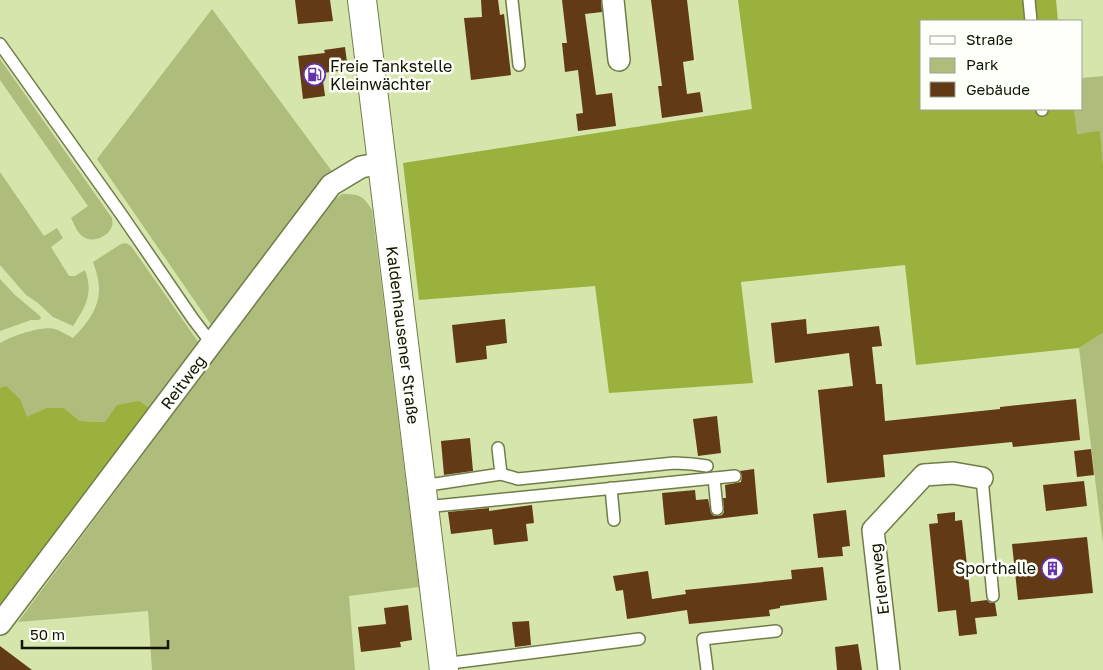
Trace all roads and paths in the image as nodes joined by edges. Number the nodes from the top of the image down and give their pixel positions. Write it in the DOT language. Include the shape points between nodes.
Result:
graph roads {
  1 [pos="362,0"];
  2 [pos="512,0"];
  3 [pos="613,0"];
  4 [pos="1029,0"];
  5 [pos="1031,20"];
  6 [pos="0,44"];
  7 [pos="619,60"];
  8 [pos="519,65"];
  9 [pos="382,163"];
  10 [pos="212,344"];
  11 [pos="498,448"];
  12 [pos="707,466"];
  13 [pos="501,474"];
  14 [pos="735,476"];
  15 [pos="714,478"];
  16 [pos="982,478"];
  17 [pos="611,488"];
  18 [pos="423,496"];
  19 [pos="717,509"];
  20 [pos="614,520"];
  21 [pos="992,596"];
  22 [pos="0,624"];
  23 [pos="776,631"];
  24 [pos="638,639"];
  25 [pos="444,667"];
  26 [pos="706,670"];
  27 [pos="889,670"];
  1 -- 9 [label="main road, Kaldenhausener Straße"];
  2 -- 8 [label="lane"];
  3 -- 7 [label="street"];
  4 -- 5 [label="lane"];
  6 -- 10 [label="lane"];
  9 -- 10 [label="street, Reitweg" via="361,167 331,185"];
  9 -- 18 [label="main road, Kaldenhausener Straße"];
  10 -- 22 [label="street, Reitweg"];
  11 -- 13 [label="lane"];
  12 -- 13 [label="lane" via="674,463 518,479"];
  13 -- 18 [label="lane"];
  14 -- 15 [label="lane"];
  15 -- 17 [label="lane"];
  15 -- 19 [label="lane"];
  16 -- 21 [label="lane"];
  16 -- 27 [label="street, Erlenweg" via="953,472 924,475 873,530"];
  17 -- 18 [label="lane"];
  17 -- 20 [label="lane"];
  18 -- 25 [label="main road, Kaldenhausener Straße"];
  23 -- 26 [label="lane" via="703,639"];
  24 -- 25 [label="lane"];
}
